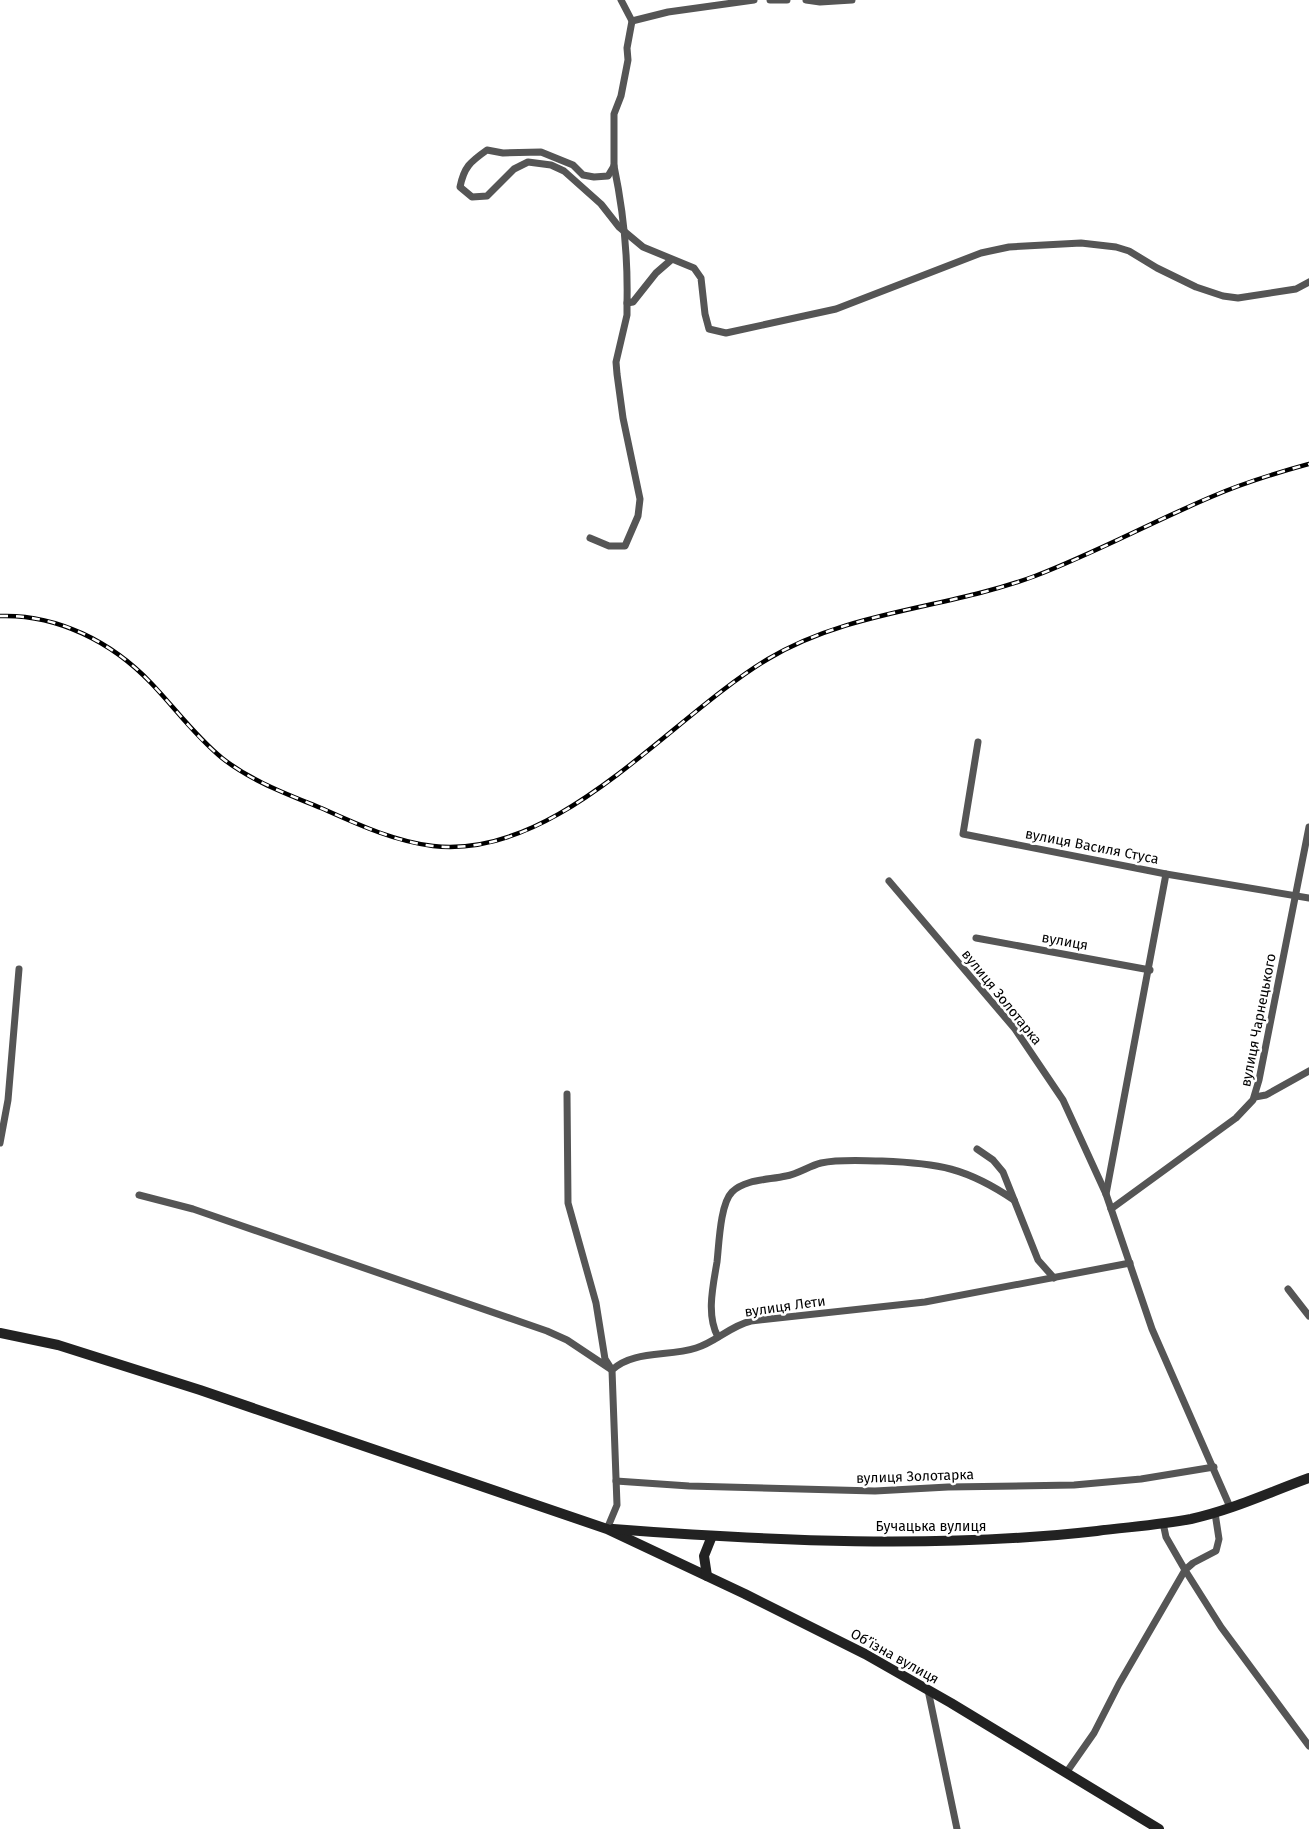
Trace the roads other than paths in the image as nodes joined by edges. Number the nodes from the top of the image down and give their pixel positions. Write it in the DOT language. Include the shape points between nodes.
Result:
graph roads {
  1 [pos="620,0"];
  2 [pos="754,0"];
  3 [pos="770,0"];
  4 [pos="787,0"];
  5 [pos="806,0"];
  6 [pos="852,0"];
  7 [pos="632,21"];
  8 [pos="614,166"];
  9 [pos="622,230"];
  10 [pos="671,260"];
  11 [pos="1309,282"];
  12 [pos="627,303"];
  13 [pos="590,538"];
  14 [pos="978,742"];
  15 [pos="1309,826"];
  16 [pos="1166,874"];
  17 [pos="889,881"];
  18 [pos="1296,896"];
  19 [pos="1309,898"];
  20 [pos="976,938"];
  21 [pos="19,969"];
  22 [pos="1150,970"];
  23 [pos="1309,1071"];
  24 [pos="567,1094"];
  25 [pos="1255,1097"];
  26 [pos="0,1142"];
  27 [pos="977,1149"];
  28 [pos="1106,1194"];
  29 [pos="139,1195"];
  30 [pos="1014,1200"];
  31 [pos="1111,1209"];
  32 [pos="1130,1262"];
  33 [pos="1054,1278"];
  34 [pos="1288,1288"];
  35 [pos="1309,1316"];
  36 [pos="0,1333"];
  37 [pos="718,1337"];
  38 [pos="612,1370"];
  39 [pos="1214,1467"];
  40 [pos="1309,1478"];
  41 [pos="616,1482"];
  42 [pos="1230,1507"];
  43 [pos="1215,1513"];
  44 [pos="1163,1523"];
  45 [pos="607,1529"];
  46 [pos="712,1536"];
  47 [pos="1185,1570"];
  48 [pos="707,1576"];
  49 [pos="928,1690"];
  50 [pos="1309,1746"];
  51 [pos="1066,1774"];
  52 [pos="957,1829"];
  53 [pos="1159,1829"];
  1 -- 7 [label="street"];
  2 -- 7 [label="street" via="668,12"];
  3 -- 4 [label="street"];
  5 -- 6 [label="street"];
  7 -- 8 [label="street" via="628,60 614,114"];
  8 -- 9 [label="street" via="620,192"];
  8 -- 9 [label="street" via="608,176 594,177 583,175 573,165 541,152 487,150 463,172 460,187 472,197 487,196 514,169 528,162 551,165 564,171 601,204"];
  9 -- 10 [label="street" via="643,247"];
  9 -- 12 [label="street"];
  10 -- 11 [label="street" via="694,268 701,278 709,330 726,333 836,309 981,253 1009,247 1081,242 1116,246 1196,287 1238,298 1296,289"];
  10 -- 12 [label="street" via="633,302"];
  12 -- 13 [label="street" via="616,362 623,418 640,499 638,516 625,546 609,546"];
  14 -- 16 [label="street, вулиця Василя Стуса" via="963,834"];
  15 -- 18 [label="street, вулиця Чарнецького"];
  16 -- 18 [label="street, вулиця Василя Стуса"];
  16 -- 22 [label="street, вулиця Золотарка"];
  17 -- 28 [label="street, вулиця Золотарка" via="1015,1029 1063,1100"];
  18 -- 19 [label="street, вулиця Василя Стуса"];
  18 -- 25 [label="street, вулиця Чарнецького"];
  20 -- 22 [label="street, вулиця"];
  21 -- 26 [label="street" via="8,1100"];
  22 -- 28 [label="street, вулиця Золотарка"];
  23 -- 25 [label="street" via="1270,1094"];
  24 -- 38 [label="street" via="568,1203 594,1294 605,1359"];
  25 -- 31 [label="street, вулиця Чарнецького" via="1240,1115"];
  27 -- 30 [label="street" via="998,1165"];
  28 -- 31 [label="street, вулиця Золотарка"];
  29 -- 38 [label="street" via="193,1210 547,1331 567,1340"];
  30 -- 33 [label="street" via="1040,1264"];
  30 -- 37 [label="street" via="959,1170 921,1162 825,1163 742,1186 729,1196 720,1231 712,1300 713,1324"];
  31 -- 32 [label="street, вулиця Золотарка"];
  32 -- 33 [label="street, вулиця Лети"];
  32 -- 39 [label="street, вулиця Золотарка" via="1152,1329"];
  33 -- 37 [label="street, вулиця Лети" via="925,1302 751,1321"];
  34 -- 35 [label="street"];
  36 -- 45 [label="main road" via="58,1345 200,1390"];
  37 -- 38 [label="street, вулиця Лети" via="686,1351 629,1359"];
  38 -- 41 [label="street"];
  39 -- 41 [label="street, вулиця Золотарка" via="1074,1486 875,1491"];
  39 -- 42 [label="street, вулиця Золотарка"];
  40 -- 42 [label="main road, Бучацька вулиця"];
  41 -- 45 [label="street" via="616,1509"];
  42 -- 43 [label="main road, Бучацька вулиця"];
  43 -- 44 [label="main road, Бучацька вулиця"];
  43 -- 47 [label="street" via="1219,1538 1216,1551"];
  44 -- 46 [label="main road, Бучацька вулиця" via="978,1540 873,1541"];
  44 -- 47 [label="street" via="1166,1537"];
  45 -- 46 [label="main road, Бучацька вулиця"];
  45 -- 48 [label="main road, Обʼїзна вулиця"];
  46 -- 48 [label="main road" via="704,1556"];
  47 -- 50 [label="street" via="1221,1627"];
  47 -- 51 [label="street" via="1094,1733"];
  48 -- 49 [label="main road, Обʼїзна вулиця" via="834,1638"];
  49 -- 51 [label="main road, Обʼїзна вулиця"];
  49 -- 52 [label="street"];
  51 -- 53 [label="main road, Обʼїзна вулиця"];
}
